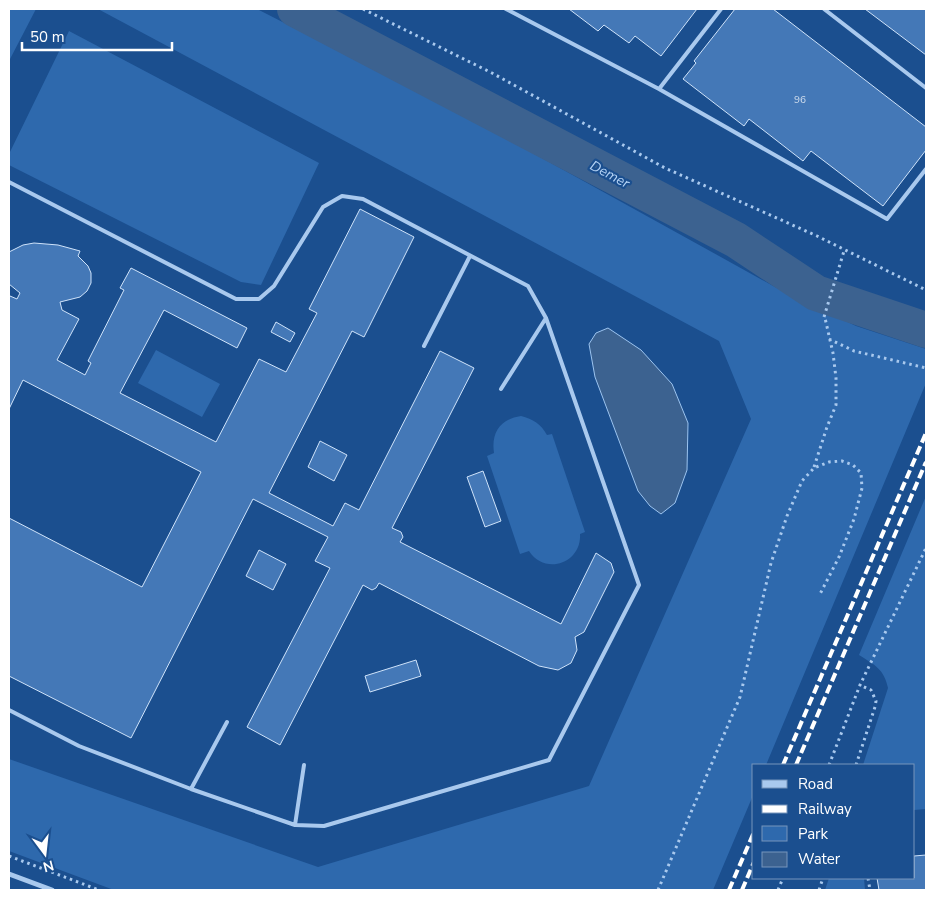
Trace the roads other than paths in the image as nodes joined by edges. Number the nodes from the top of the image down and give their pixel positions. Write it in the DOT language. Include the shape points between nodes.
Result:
graph roads {
  1 [pos="506,9"];
  2 [pos="721,9"];
  3 [pos="824,9"];
  4 [pos="926,88"];
  5 [pos="659,89"];
  6 [pos="926,169"];
  7 [pos="9,182"];
  8 [pos="470,256"];
  9 [pos="546,318"];
  10 [pos="424,346"];
  11 [pos="501,389"];
  12 [pos="9,710"];
  13 [pos="227,722"];
  14 [pos="304,765"];
  15 [pos="191,789"];
  16 [pos="295,825"];
  17 [pos="9,874"];
  18 [pos="52,890"];
  1 -- 5 [label="lane"];
  2 -- 5 [label="lane"];
  3 -- 4 [label="lane"];
  5 -- 6 [label="lane" via="887,219"];
  7 -- 8 [label="lane" via="236,299 259,299 274,286 323,207 342,196 363,199"];
  8 -- 9 [label="lane" via="528,286"];
  8 -- 10 [label="lane"];
  9 -- 11 [label="lane"];
  9 -- 16 [label="lane" via="638,585 549,760 324,826"];
  12 -- 15 [label="lane" via="79,746"];
  13 -- 15 [label="lane"];
  14 -- 16 [label="lane"];
  15 -- 16 [label="lane"];
  17 -- 18 [label="street"];
}
